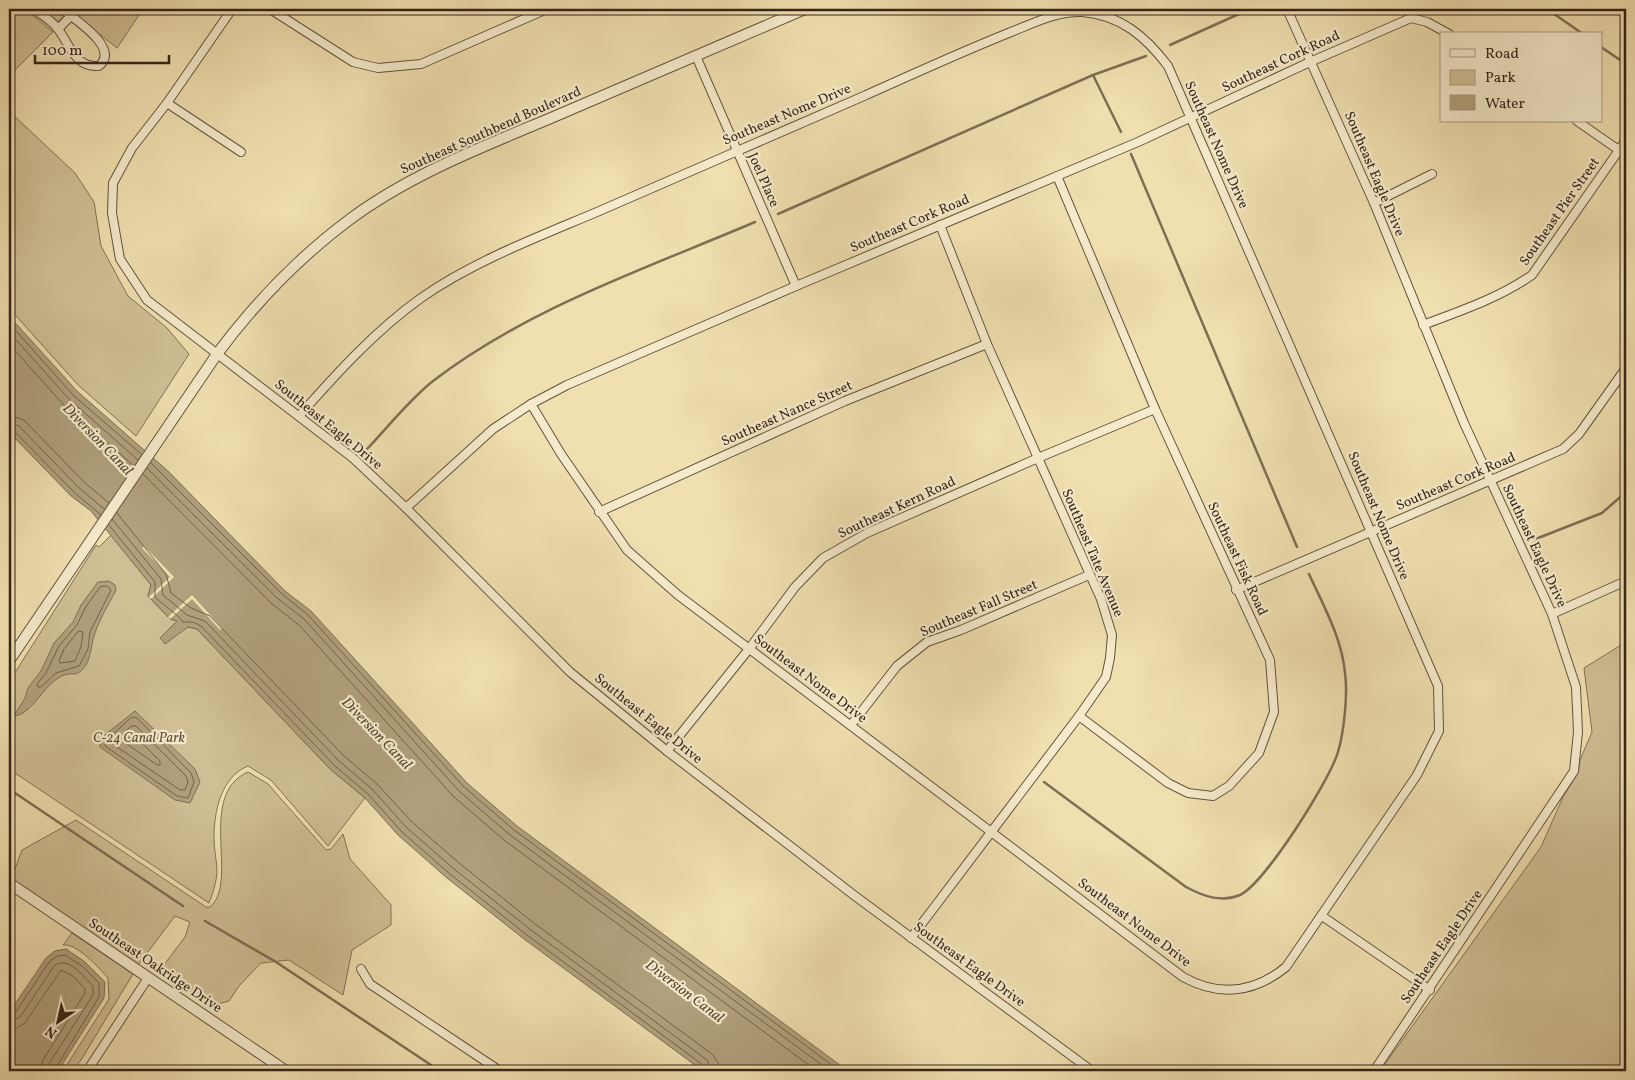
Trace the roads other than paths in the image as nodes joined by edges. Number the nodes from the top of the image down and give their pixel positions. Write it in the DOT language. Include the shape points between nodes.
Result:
graph roads {
  1 [pos="34,9"];
  2 [pos="62,9"];
  3 [pos="232,9"];
  4 [pos="270,9"];
  5 [pos="547,9"];
  6 [pos="805,9"];
  7 [pos="1287,9"];
  8 [pos="71,16"];
  9 [pos="58,29"];
  10 [pos="1445,32"];
  11 [pos="696,56"];
  12 [pos="1310,62"];
  13 [pos="167,103"];
  14 [pos="1190,118"];
  15 [pos="1578,122"];
  16 [pos="1626,140"];
  17 [pos="1619,150"];
  18 [pos="737,151"];
  19 [pos="240,152"];
  20 [pos="1626,155"];
  21 [pos="1432,174"];
  22 [pos="1057,176"];
  23 [pos="1374,203"];
  24 [pos="940,225"];
  25 [pos="796,286"];
  26 [pos="1423,325"];
  27 [pos="987,344"];
  28 [pos="217,354"];
  29 [pos="1626,368"];
  30 [pos="531,404"];
  31 [pos="1155,409"];
  32 [pos="299,416"];
  33 [pos="1038,458"];
  34 [pos="1490,480"];
  35 [pos="406,508"];
  36 [pos="599,512"];
  37 [pos="1372,532"];
  38 [pos="1089,575"];
  39 [pos="1626,580"];
  40 [pos="1236,590"];
  41 [pos="1552,614"];
  42 [pos="749,650"];
  43 [pos="9,661"];
  44 [pos="1079,716"];
  45 [pos="851,726"];
  46 [pos="667,751"];
  47 [pos="990,831"];
  48 [pos="10,888"];
  49 [pos="1322,916"];
  50 [pos="911,938"];
  51 [pos="361,968"];
  52 [pos="148,978"];
  53 [pos="1430,990"];
  54 [pos="87,1071"];
  55 [pos="286,1071"];
  56 [pos="500,1071"];
  57 [pos="1092,1071"];
  58 [pos="1374,1071"];
  1 -- 9 [label="street"];
  2 -- 8 [label="street"];
  3 -- 13 [label="street, Southeast Eagle Drive"];
  4 -- 5 [label="street" via="353,62 378,68 422,64"];
  6 -- 11 [label="street, Southeast Southbend Boulevard"];
  7 -- 12 [label="street, Southeast Eagle Drive"];
  8 -- 9 [label="street"];
  8 -- 9 [label="street" via="98,38 105,52 99,66 79,61"];
  10 -- 12 [label="street, Southeast Cork Road" via="1411,18"];
  11 -- 18 [label="street, Joel Place"];
  11 -- 28 [label="street, Southeast Southbend Boulevard" via="484,146 386,195 314,246 247,314"];
  12 -- 14 [label="street, Southeast Cork Road"];
  12 -- 23 [label="street, Southeast Eagle Drive"];
  13 -- 19 [label="street"];
  13 -- 28 [label="street, Southeast Eagle Drive" via="132,148 113,182 112,214 120,259 147,300"];
  14 -- 18 [label="street, Southeast Nome Drive" via="1168,66 1151,44 1107,16 1060,13 952,55"];
  14 -- 22 [label="street, Southeast Cork Road"];
  14 -- 37 [label="street, Southeast Nome Drive"];
  15 -- 17 [label="street"];
  16 -- 17 [label="street, Southeast Pier Street"];
  17 -- 20 [label="street"];
  17 -- 26 [label="street, Southeast Pier Street" via="1532,275 1486,300"];
  18 -- 25 [label="street, Joel Place"];
  18 -- 32 [label="street, Southeast Nome Drive" via="495,256 458,276 384,327 342,367"];
  21 -- 23 [label="street"];
  22 -- 24 [label="street, Southeast Cork Road"];
  22 -- 31 [label="street, Southeast Fisk Road"];
  23 -- 26 [label="street, Southeast Eagle Drive"];
  24 -- 25 [label="street, Southeast Cork Road"];
  24 -- 27 [label="street, Southeast Tate Avenue"];
  25 -- 30 [label="street, Southeast Cork Road" via="567,385"];
  26 -- 34 [label="street, Southeast Eagle Drive"];
  27 -- 33 [label="street, Southeast Tate Avenue"];
  27 -- 36 [label="street, Southeast Nance Street" via="845,401"];
  28 -- 32 [label="street, Southeast Eagle Drive"];
  28 -- 43 [label="street, Southeast Southbend Boulevard"];
  29 -- 34 [label="street, Southeast Cork Road" via="1579,434 1563,449"];
  30 -- 35 [label="street, Southeast Cork Road" via="493,429"];
  30 -- 36 [label="street, Southeast Nome Drive"];
  31 -- 33 [label="street, Southeast Kern Road"];
  31 -- 40 [label="street, Southeast Fisk Road"];
  32 -- 35 [label="street, Southeast Eagle Drive" via="353,458"];
  33 -- 38 [label="street, Southeast Tate Avenue"];
  33 -- 42 [label="street, Southeast Kern Road" via="867,533 823,558 795,587"];
  34 -- 37 [label="street, Southeast Cork Road"];
  34 -- 41 [label="street, Southeast Eagle Drive"];
  35 -- 46 [label="street, Southeast Eagle Drive" via="570,672"];
  36 -- 42 [label="street, Southeast Nome Drive" via="627,550"];
  37 -- 40 [label="street, Southeast Cork Road"];
  37 -- 49 [label="street, Southeast Nome Drive" via="1438,686 1439,731 1418,775"];
  38 -- 44 [label="street, Southeast Tate Avenue" via="1108,616 1112,635 1106,677"];
  38 -- 45 [label="street, Southeast Fall Street" via="927,642 897,666"];
  39 -- 41 [label="street"];
  40 -- 44 [label="street, Southeast Fisk Road" via="1270,660 1274,712 1259,752 1229,786 1213,796 1188,793 1168,783"];
  41 -- 53 [label="street, Southeast Eagle Drive" via="1576,687 1578,732 1574,771"];
  42 -- 45 [label="street, Southeast Nome Drive"];
  42 -- 46 [label="street, Southeast Kern Road"];
  44 -- 47 [label="street, Southeast Tate Avenue"];
  45 -- 47 [label="street, Southeast Nome Drive"];
  46 -- 50 [label="street, Southeast Eagle Drive"];
  47 -- 49 [label="street, Southeast Nome Drive" via="1183,977 1204,987 1231,990 1264,983 1294,958"];
  47 -- 50 [label="street, Southeast Tate Avenue"];
  48 -- 52 [label="street, Southeast Oakridge Drive"];
  49 -- 53 [label="street"];
  50 -- 57 [label="street, Southeast Eagle Drive"];
  51 -- 56 [label="street" via="370,984"];
  52 -- 54 [label="street"];
  52 -- 55 [label="street, Southeast Oakridge Drive"];
  53 -- 58 [label="street, Southeast Eagle Drive"];
}
